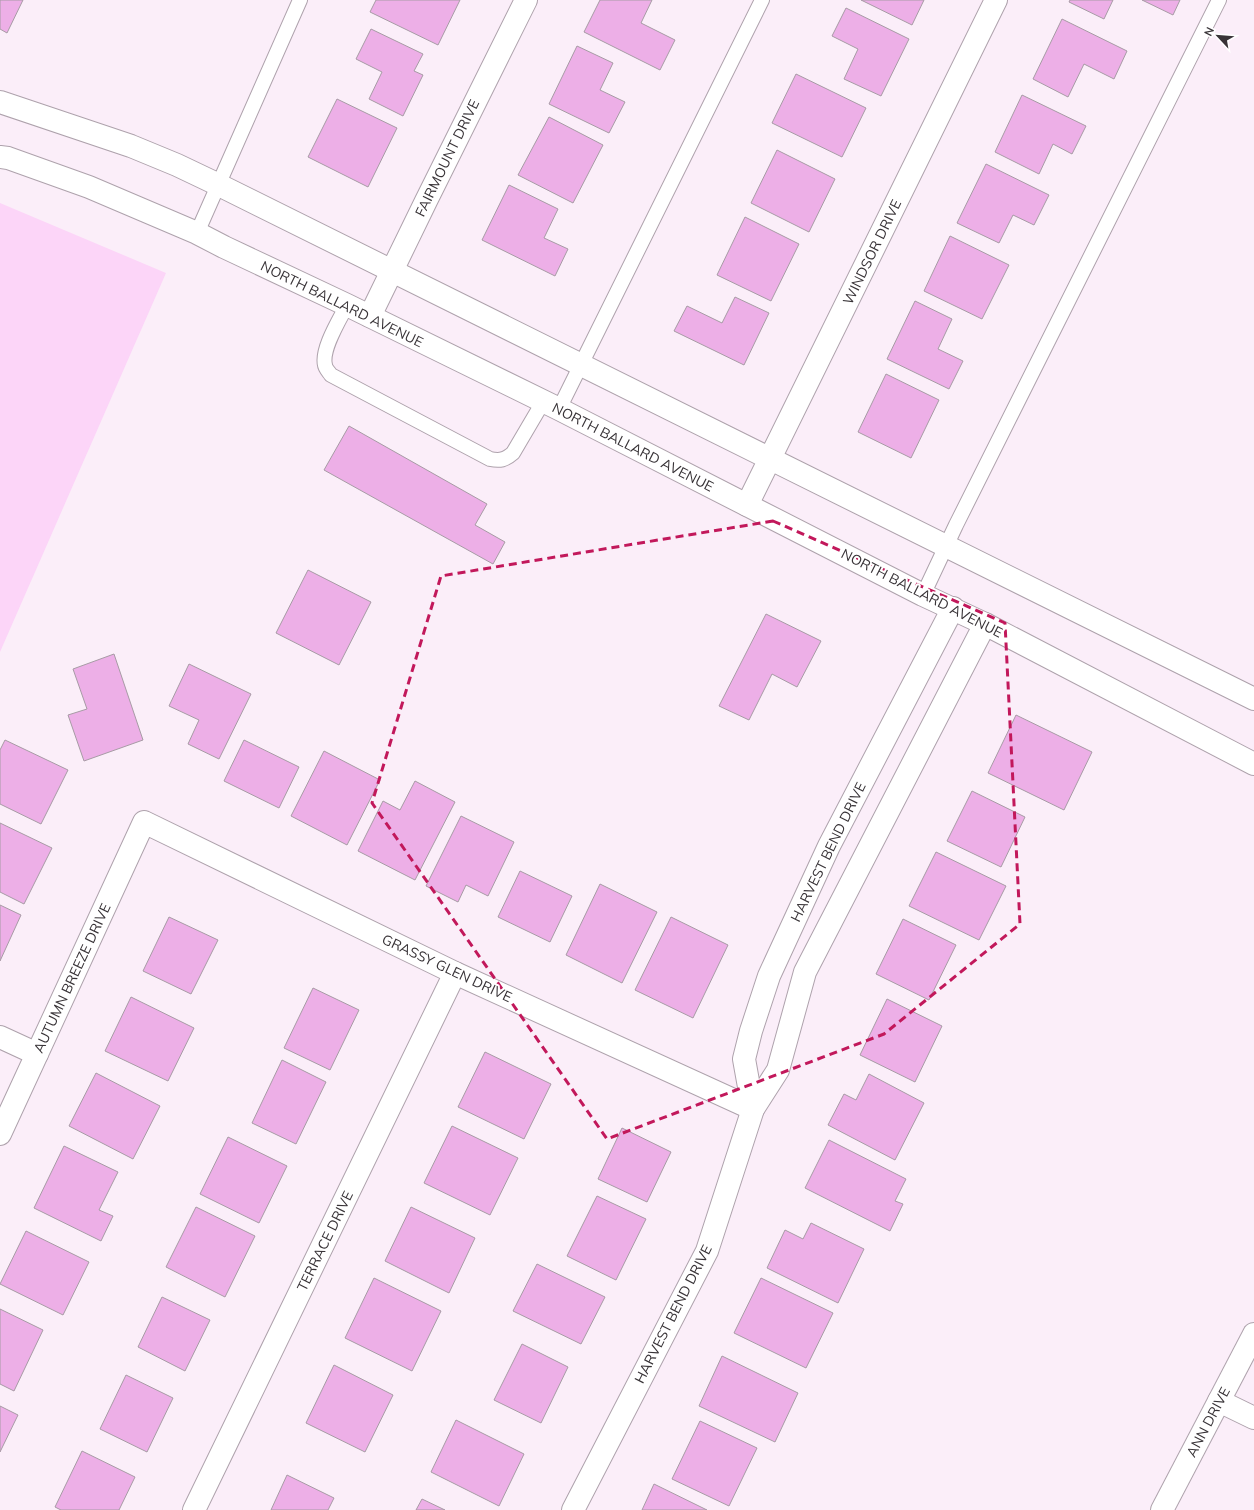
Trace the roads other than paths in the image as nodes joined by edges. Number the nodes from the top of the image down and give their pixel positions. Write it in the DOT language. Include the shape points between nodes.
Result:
graph roads {
  1 [pos="300,0"];
  2 [pos="526,0"];
  3 [pos="762,0"];
  4 [pos="996,0"];
  5 [pos="1219,0"];
  6 [pos="0,102"];
  7 [pos="0,157"];
  8 [pos="219,185"];
  9 [pos="197,233"];
  10 [pos="392,271"];
  11 [pos="347,305"];
  12 [pos="370,316"];
  13 [pos="581,364"];
  14 [pos="551,405"];
  15 [pos="770,458"];
  16 [pos="747,505"];
  17 [pos="947,545"];
  18 [pos="923,595"];
  19 [pos="952,608"];
  20 [pos="985,624"];
  21 [pos="1254,699"];
  22 [pos="1254,764"];
  23 [pos="144,822"];
  24 [pos="455,973"];
  25 [pos="0,1037"];
  26 [pos="37,1054"];
  27 [pos="753,1109"];
  28 [pos="0,1134"];
  29 [pos="1254,1334"];
  30 [pos="1219,1401"];
  31 [pos="1254,1418"];
  32 [pos="194,1510"];
  33 [pos="573,1510"];
  34 [pos="1162,1510"];
  1 -- 8 [label="lane"];
  2 -- 10 [label="street, FAIRMOUNT DRIVE"];
  3 -- 13 [label="lane"];
  4 -- 15 [label="street, WINDSOR DRIVE"];
  5 -- 17 [label="lane"];
  6 -- 8 [label="street" via="131,146"];
  7 -- 9 [label="street, NORTH BALLARD AVENUE" via="89,187"];
  8 -- 9 [label="lane"];
  8 -- 10 [label="street"];
  9 -- 11 [label="street, NORTH BALLARD AVENUE"];
  10 -- 12 [label="street, FAIRMOUNT DRIVE"];
  10 -- 13 [label="street"];
  11 -- 12 [label="street, NORTH BALLARD AVENUE"];
  11 -- 14 [label="lane" via="326,352 324,365 331,376 490,459 506,460"];
  12 -- 14 [label="street, NORTH BALLARD AVENUE"];
  13 -- 14 [label="lane"];
  13 -- 15 [label="street"];
  14 -- 16 [label="street, NORTH BALLARD AVENUE"];
  15 -- 16 [label="street, WINDSOR DRIVE"];
  15 -- 17 [label="street"];
  16 -- 18 [label="street, NORTH BALLARD AVENUE"];
  17 -- 18 [label="lane"];
  17 -- 21 [label="street"];
  18 -- 19 [label="street, NORTH BALLARD AVENUE"];
  19 -- 20 [label="street, NORTH BALLARD AVENUE"];
  19 -- 27 [label="street, HARVEST BEND DRIVE" via="829,846 769,976 744,1059"];
  20 -- 22 [label="street, NORTH BALLARD AVENUE"];
  20 -- 27 [label="street, HARVEST BEND DRIVE" via="805,972 778,1070"];
  23 -- 24 [label="street, GRASSY GLEN DRIVE"];
  23 -- 26 [label="street, AUTUMN BREEZE DRIVE"];
  24 -- 27 [label="street, GRASSY GLEN DRIVE"];
  24 -- 32 [label="street, TERRACE DRIVE"];
  25 -- 26 [label="street"];
  26 -- 28 [label="street, AUTUMN BREEZE DRIVE"];
  27 -- 33 [label="street, HARVEST BEND DRIVE" via="707,1251"];
  29 -- 30 [label="street, ANN DRIVE"];
  30 -- 31 [label="street"];
  30 -- 34 [label="street, ANN DRIVE"];
}
